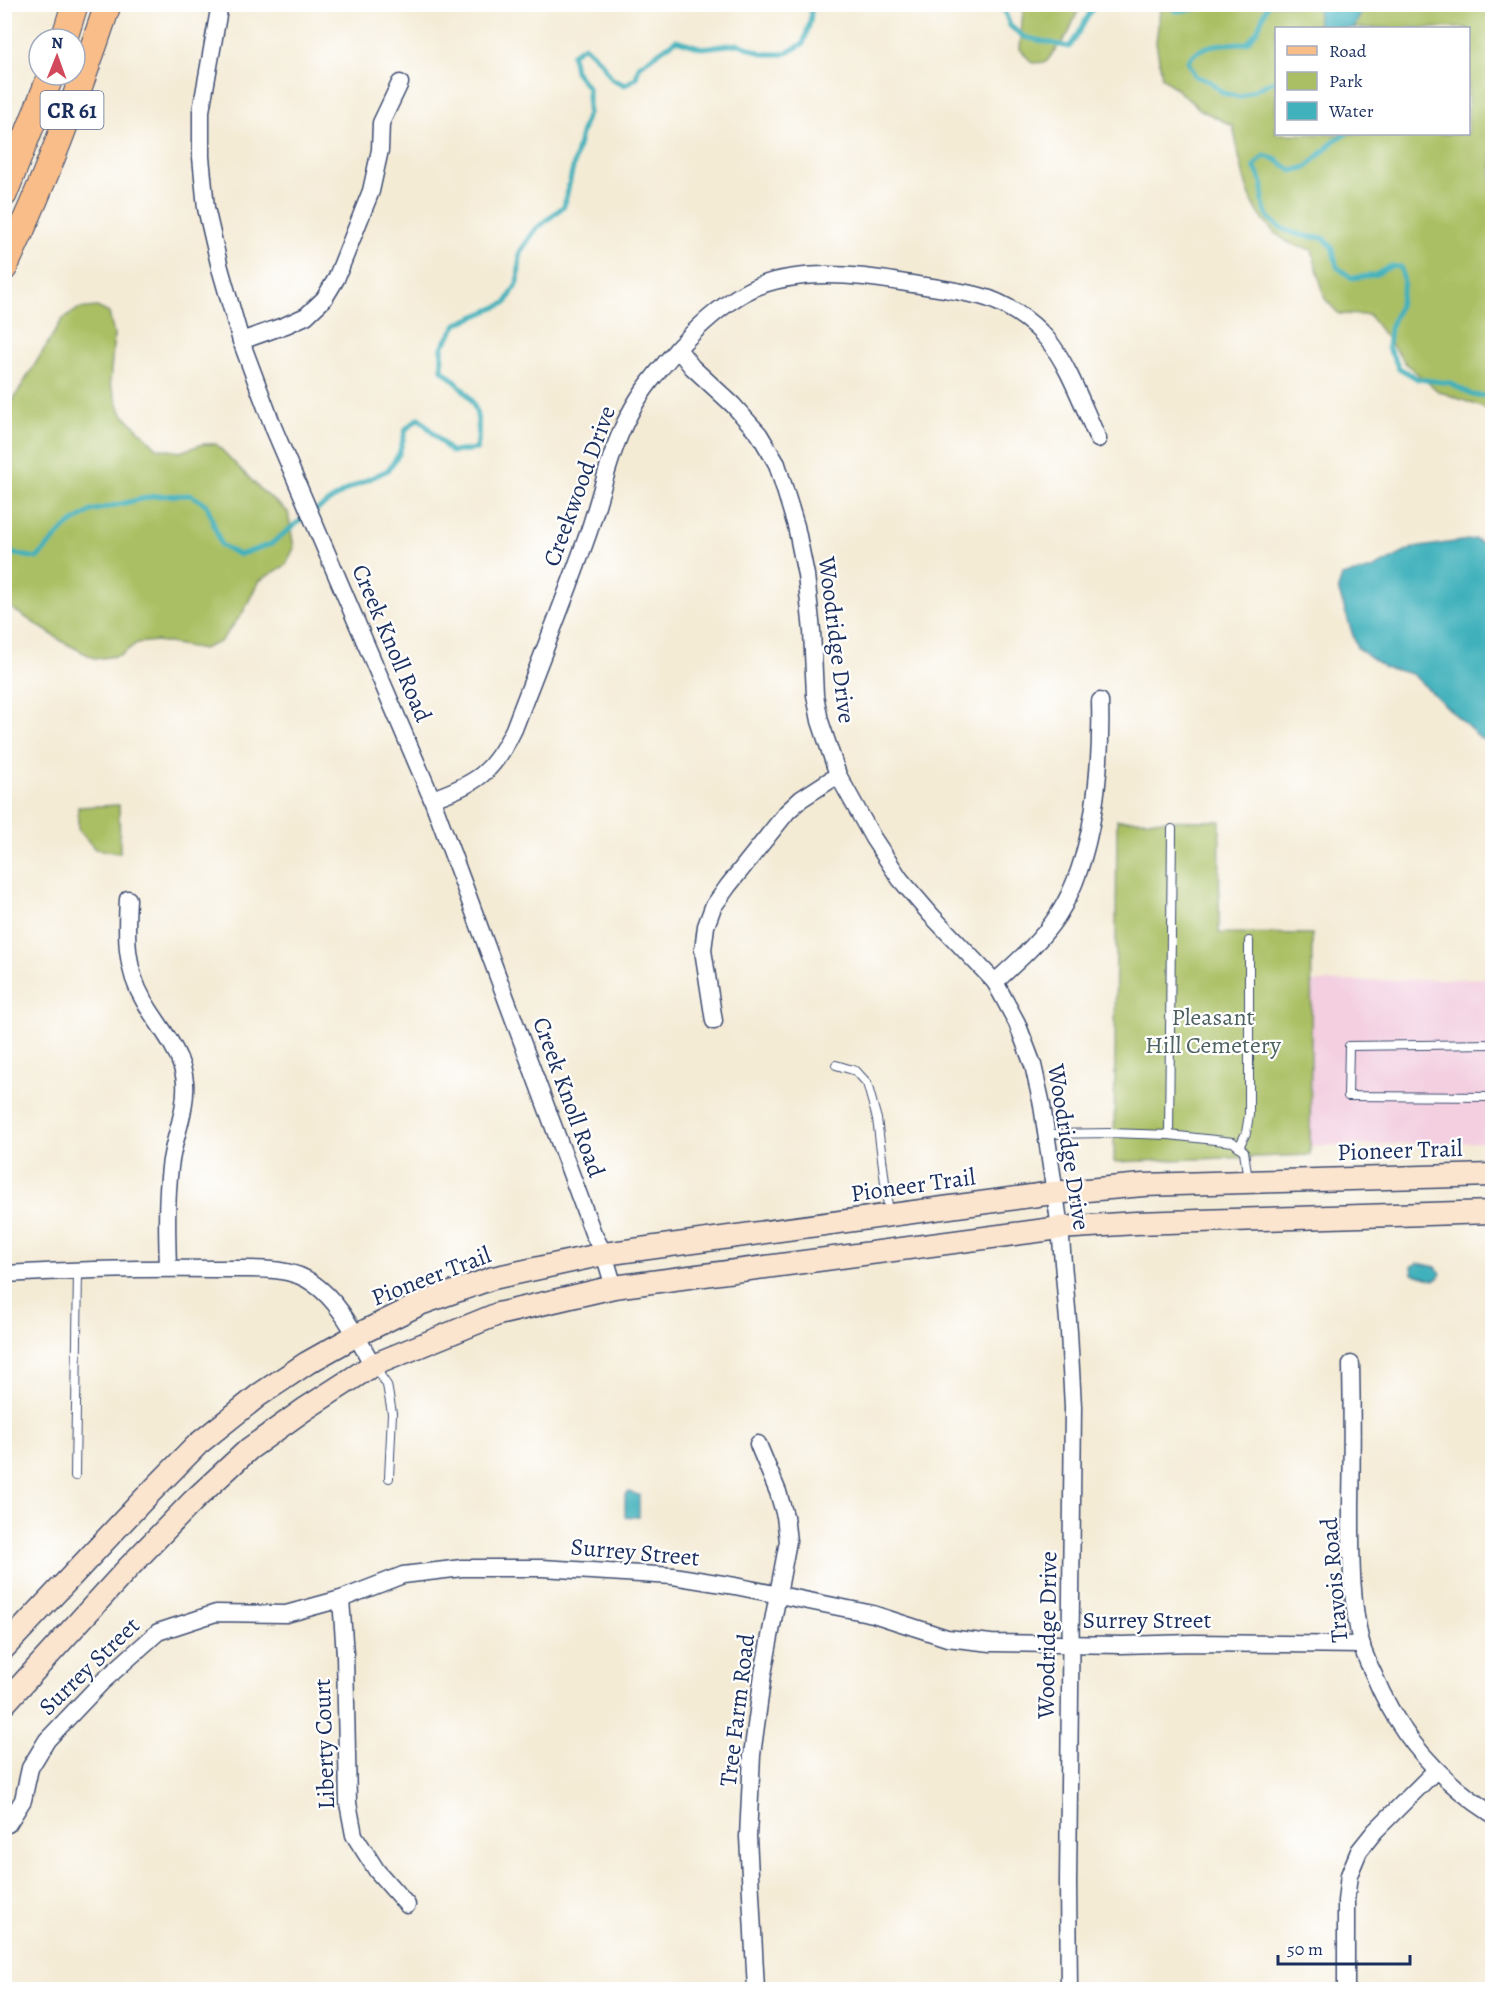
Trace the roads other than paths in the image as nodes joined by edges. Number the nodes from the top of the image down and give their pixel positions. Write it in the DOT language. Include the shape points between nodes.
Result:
graph roads {
  1 [pos="75,4"];
  2 [pos="108,4"];
  3 [pos="220,4"];
  4 [pos="68,27"];
  5 [pos="400,83"];
  6 [pos="46,87"];
  7 [pos="4,194"];
  8 [pos="4,268"];
  9 [pos="241,341"];
  10 [pos="678,349"];
  11 [pos="1098,440"];
  12 [pos="1100,701"];
  13 [pos="838,776"];
  14 [pos="432,799"];
  15 [pos="1172,829"];
  16 [pos="128,899"];
  17 [pos="1249,941"];
  18 [pos="995,982"];
  19 [pos="714,1021"];
  20 [pos="1492,1044"];
  21 [pos="837,1065"];
  22 [pos="1492,1096"];
  23 [pos="1047,1134"];
  24 [pos="1169,1135"];
  25 [pos="1239,1147"];
  26 [pos="1492,1175"];
  27 [pos="1248,1182"];
  28 [pos="1053,1192"];
  29 [pos="1492,1212"];
  30 [pos="889,1215"];
  31 [pos="1059,1228"];
  32 [pos="604,1254"];
  33 [pos="168,1268"];
  34 [pos="78,1270"];
  35 [pos="4,1274"];
  36 [pos="614,1287"];
  37 [pos="355,1336"];
  38 [pos="1351,1364"];
  39 [pos="373,1365"];
  40 [pos="758,1444"];
  41 [pos="75,1476"];
  42 [pos="389,1478"];
  43 [pos="779,1595"];
  44 [pos="341,1599"];
  45 [pos="1071,1644"];
  46 [pos="1362,1645"];
  47 [pos="4,1648"];
  48 [pos="4,1704"];
  49 [pos="1436,1770"];
  50 [pos="1492,1814"];
  51 [pos="4,1825"];
  52 [pos="407,1905"];
  53 [pos="756,1989"];
  54 [pos="1069,1989"];
  55 [pos="1346,1989"];
  1 -- 4 [label="main road"];
  2 -- 8 [label="main road, CR 61" via="76,98"];
  3 -- 9 [label="street, Creek Knoll Road" via="201,111 201,156 206,208"];
  5 -- 9 [label="street" via="381,123 371,191 336,279 324,299 306,316"];
  6 -- 7 [label="main road, CR 61"];
  9 -- 14 [label="street, Creek Knoll Road" via="274,429"];
  10 -- 11 [label="street, Creekwood Drive" via="696,328 746,291 804,276 880,278 981,296 1005,306 1047,338 1062,361"];
  10 -- 13 [label="street, Woodridge Drive" via="759,434 777,464 804,565 815,695"];
  10 -- 14 [label="street, Creekwood Drive" via="645,386 628,416 589,530 504,750 495,765 478,779"];
  12 -- 18 [label="street" via="1096,788 1073,887 1041,938"];
  13 -- 18 [label="street, Woodridge Drive" via="900,879"];
  13 -- 19 [label="street" via="787,812 713,907 703,950"];
  14 -- 32 [label="street, Creek Knoll Road"];
  15 -- 24 [label="lane"];
  16 -- 33 [label="street" via="125,937 134,981 177,1055 185,1080 185,1103 173,1144 167,1196"];
  17 -- 25 [label="lane" via="1249,1115"];
  18 -- 23 [label="street, Woodridge Drive" via="1033,1065"];
  20 -- 22 [label="lane" via="1349,1046 1348,1096"];
  21 -- 30 [label="lane" via="856,1071 867,1083 877,1119"];
  23 -- 24 [label="lane"];
  23 -- 28 [label="street, Woodridge Drive"];
  24 -- 25 [label="lane" via="1233,1142"];
  25 -- 27 [label="lane" via="1244,1151"];
  26 -- 27 [label="main road, Pioneer Trail"];
  27 -- 28 [label="main road, Pioneer Trail"];
  28 -- 30 [label="main road, Pioneer Trail"];
  28 -- 31 [label="street, Woodridge Drive"];
  29 -- 31 [label="main road"];
  30 -- 32 [label="main road, Pioneer Trail"];
  31 -- 36 [label="main road"];
  31 -- 45 [label="street, Woodridge Drive" via="1074,1407"];
  32 -- 36 [label="street, Creek Knoll Road"];
  32 -- 37 [label="main road, Pioneer Trail" via="493,1278 420,1304"];
  33 -- 34 [label="street, Pioneer Trail"];
  33 -- 37 [label="street, Pioneer Trail" via="294,1274 313,1282 328,1296"];
  34 -- 35 [label="street, Pioneer Trail"];
  34 -- 41 [label="lane"];
  36 -- 39 [label="main road" via="498,1314"];
  37 -- 39 [label="street, Pioneer Trail"];
  37 -- 47 [label="main road, Pioneer Trail" via="260,1395 198,1444"];
  38 -- 46 [label="street, Travois Road" via="1351,1560"];
  39 -- 42 [label="lane" via="387,1385 392,1413"];
  39 -- 48 [label="main road" via="249,1449 193,1500"];
  40 -- 43 [label="street, Tree Farm Road" via="785,1516 788,1541"];
  43 -- 44 [label="street, Surrey Street" via="673,1576 542,1568 462,1568 403,1575"];
  43 -- 45 [label="street, Surrey Street" via="873,1614 947,1638"];
  43 -- 53 [label="street, Tree Farm Road" via="752,1755 748,1837"];
  44 -- 51 [label="street, Surrey Street" via="286,1614 216,1613 158,1632 102,1682 47,1740 30,1768 23,1800"];
  44 -- 52 [label="street, Liberty Court" via="348,1803 354,1835 377,1871"];
  45 -- 46 [label="street, Surrey Street"];
  45 -- 54 [label="street, Woodridge Drive"];
  46 -- 49 [label="street, Travois Road" via="1382,1695 1399,1724"];
  49 -- 50 [label="street, Travois Road"];
  49 -- 55 [label="street" via="1375,1831 1359,1851 1348,1875"];
}
